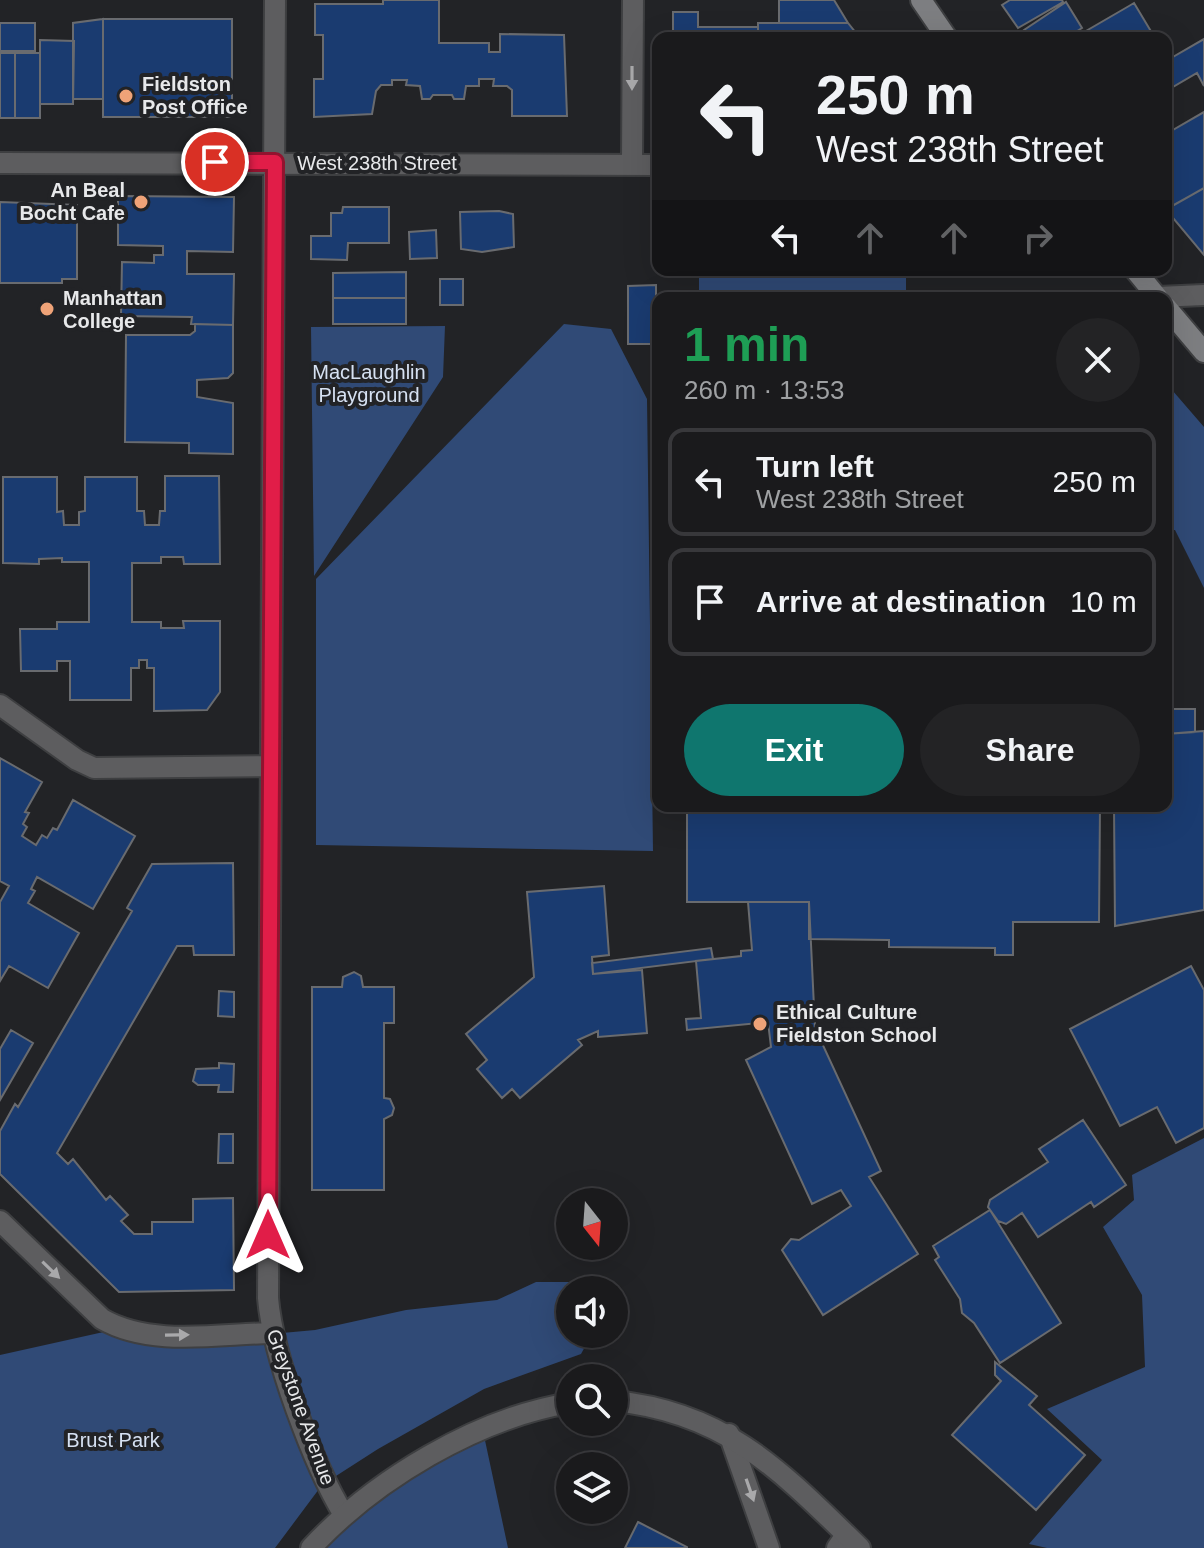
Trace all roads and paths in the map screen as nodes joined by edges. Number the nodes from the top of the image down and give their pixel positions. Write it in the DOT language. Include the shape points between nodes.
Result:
graph roads {
  1 [pos="275,0"];
  2 [pos="633,0"];
  3 [pos="921,0"];
  4 [pos="943,32"];
  5 [pos="275,162"];
  6 [pos="0,163"];
  7 [pos="632,165"];
  8 [pos="652,165"];
  9 [pos="1140,276"];
  10 [pos="1153,292"];
  11 [pos="1204,295"];
  12 [pos="1172,297"];
  13 [pos="1172,314"];
  14 [pos="1204,352"];
  15 [pos="0,705"];
  16 [pos="269,766"];
  17 [pos="0,1221"];
  18 [pos="271,1333"];
  19 [pos="628,1403"];
  20 [pos="556,1406"];
  21 [pos="729,1434"];
  22 [pos="344,1515"];
  23 [pos="848,1544"];
  24 [pos="311,1548"];
  25 [pos="769,1548"];
  1 -- 5 [label="street, Greystone Avenue"];
  2 -- 7 [label="street, one-way"];
  3 -- 4 [label="main road"];
  5 -- 6 [label="street, West 238th Street"];
  5 -- 7 [label="street, West 238th Street"];
  5 -- 16 [label="street, Greystone Avenue"];
  7 -- 8 [label="street, West 238th Street"];
  9 -- 10 [label="main road"];
  11 -- 12 [label="street"];
  13 -- 14 [label="main road"];
  15 -- 16 [label="street" via="94,768"];
  16 -- 18 [label="street, Greystone Avenue"];
  17 -- 18 [label="street, one-way" via="102,1319 138,1333 165,1336"];
  18 -- 22 [label="street, Greystone Avenue" via="323,1475"];
  19 -- 21 [label="street" via="676,1411"];
  20 -- 22 [label="street" via="449,1447 389,1481"];
  21 -- 23 [label="street" via="771,1463"];
  21 -- 25 [label="street, one-way"];
  22 -- 24 [label="street"];
}
